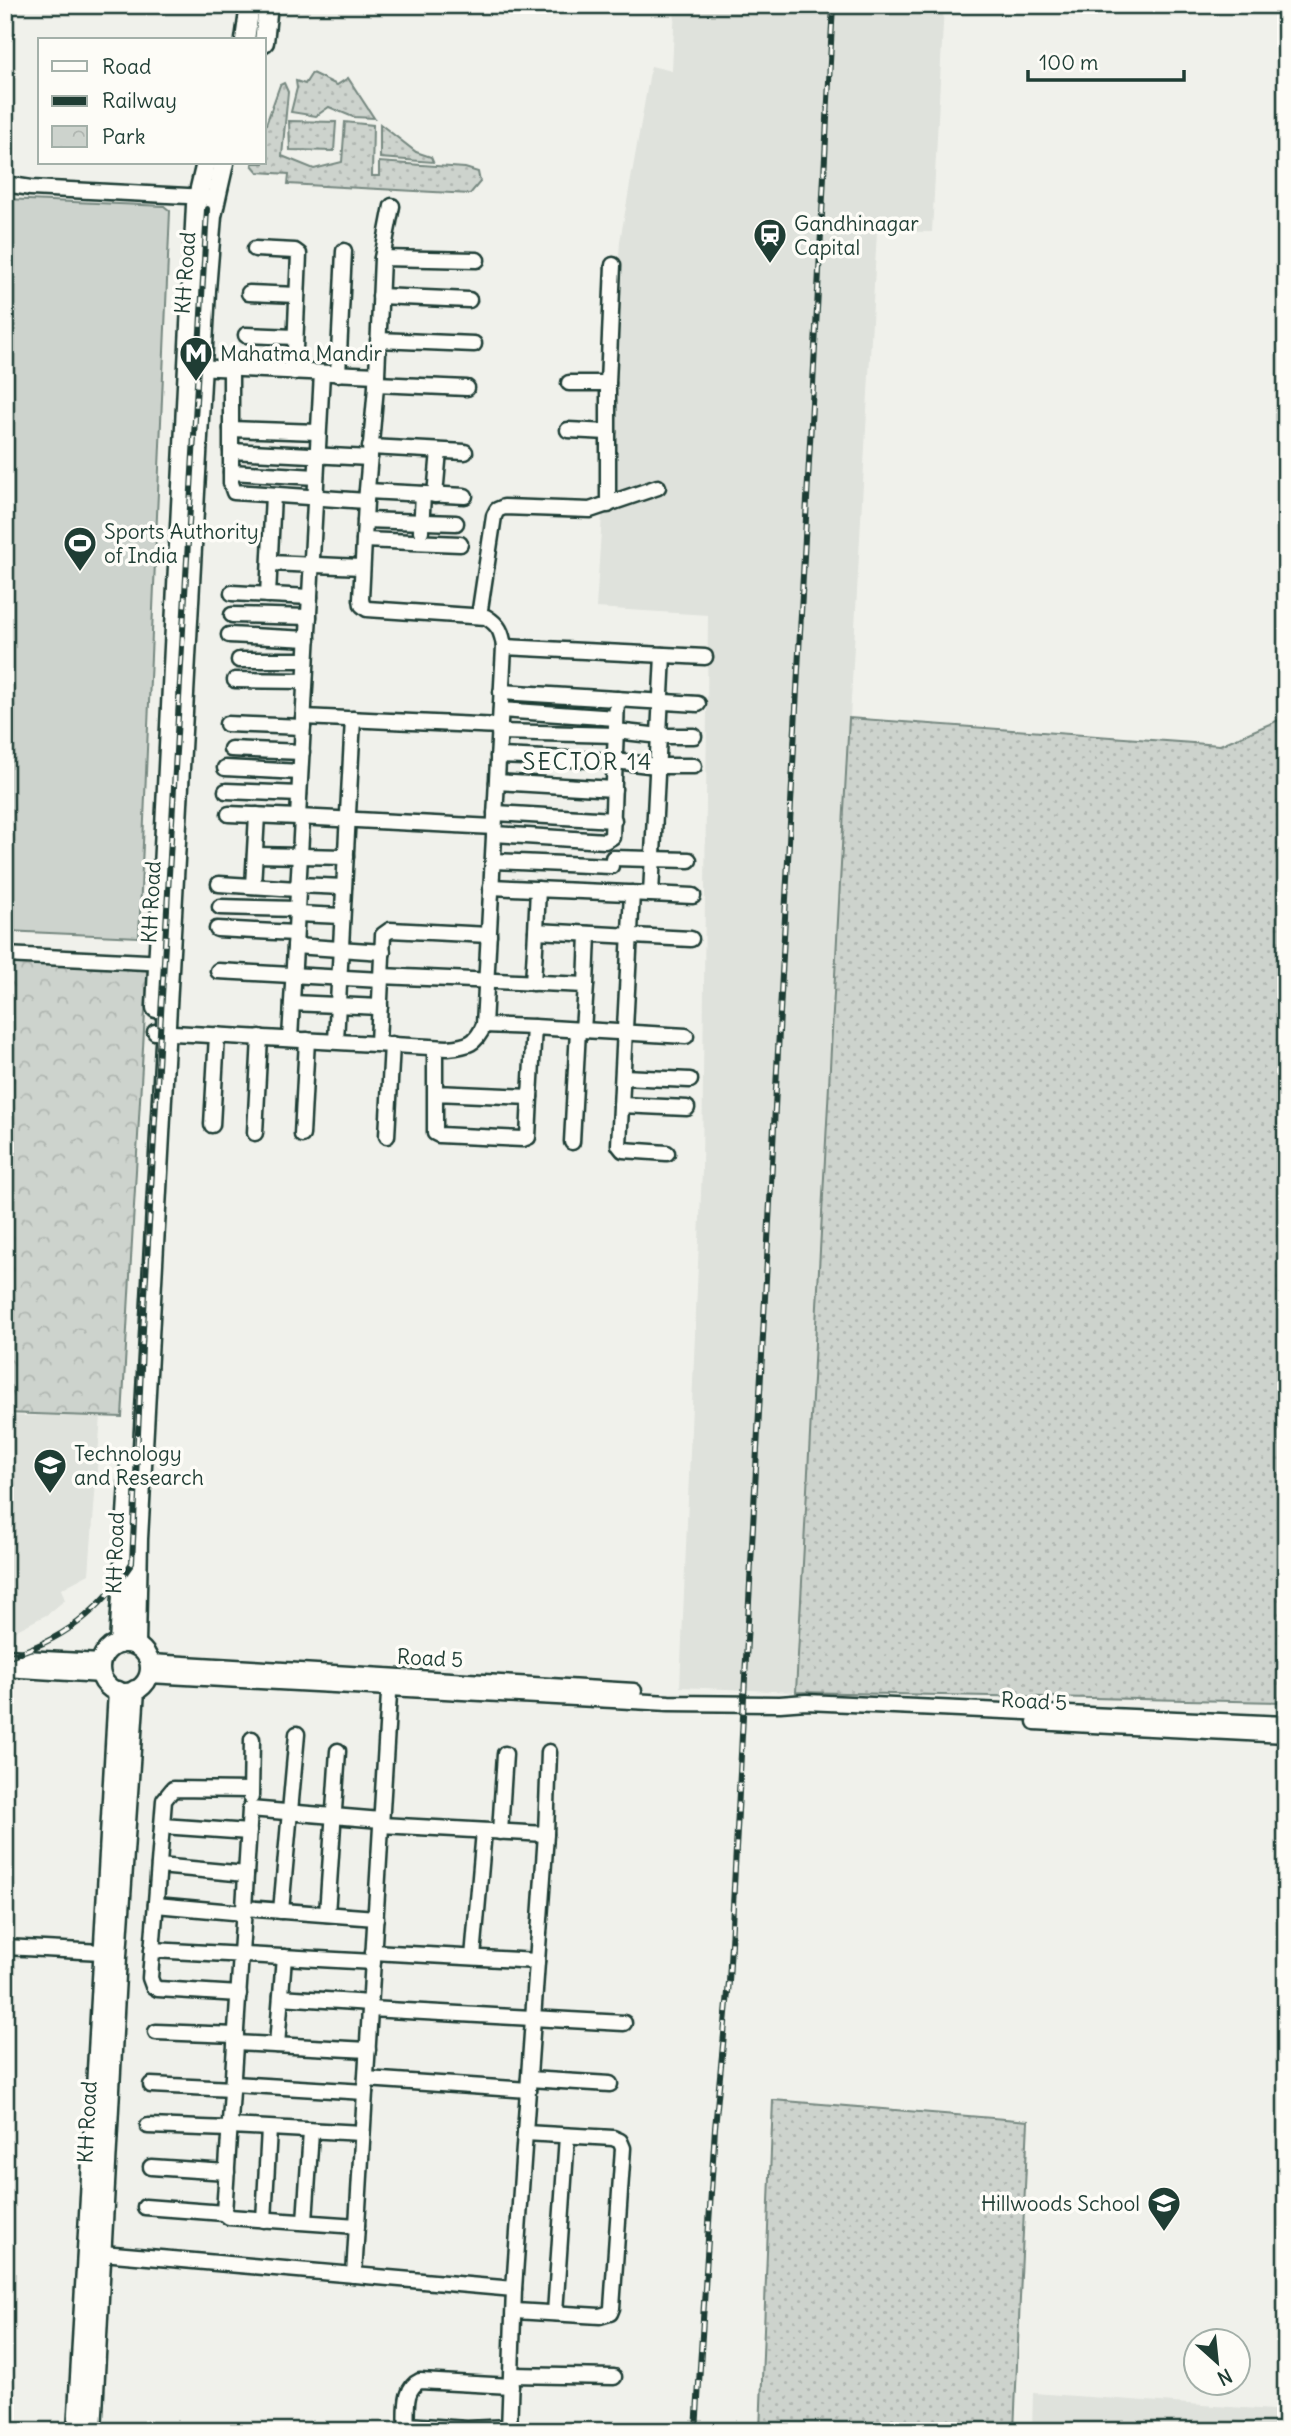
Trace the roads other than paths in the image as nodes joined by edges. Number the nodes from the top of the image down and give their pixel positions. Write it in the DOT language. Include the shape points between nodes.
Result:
graph roads {
  1 [pos="250,5"];
  2 [pos="268,5"];
  3 [pos="245,38"];
  4 [pos="264,38"];
  5 [pos="206,164"];
  6 [pos="224,164"];
  7 [pos="5,184"];
  8 [pos="207,197"];
  9 [pos="392,206"];
  10 [pos="255,250"];
  11 [pos="344,251"];
  12 [pos="382,258"];
  13 [pos="477,260"];
  14 [pos="613,265"];
  15 [pos="249,293"];
  16 [pos="297,295"];
  17 [pos="380,296"];
  18 [pos="470,300"];
  19 [pos="246,335"];
  20 [pos="295,337"];
  21 [pos="378,340"];
  22 [pos="474,344"];
  23 [pos="196,368"];
  24 [pos="231,369"];
  25 [pos="294,372"];
  26 [pos="322,373"];
  27 [pos="338,374"];
  28 [pos="376,380"];
  29 [pos="569,383"];
  30 [pos="608,383"];
  31 [pos="467,388"];
  32 [pos="231,429"];
  33 [pos="568,430"];
  34 [pos="318,432"];
  35 [pos="608,432"];
  36 [pos="231,451"];
  37 [pos="439,451"];
  38 [pos="465,452"];
  39 [pos="370,453"];
  40 [pos="317,455"];
  41 [pos="231,472"];
  42 [pos="316,477"];
  43 [pos="658,487"];
  44 [pos="273,495"];
  45 [pos="429,495"];
  46 [pos="366,496"];
  47 [pos="465,496"];
  48 [pos="315,497"];
  49 [pos="608,505"];
  50 [pos="365,520"];
  51 [pos="422,522"];
  52 [pos="456,523"];
  53 [pos="364,540"];
  54 [pos="420,542"];
  55 [pos="460,544"];
  56 [pos="270,563"];
  57 [pos="310,563"];
  58 [pos="362,567"];
  59 [pos="232,593"];
  60 [pos="268,595"];
  61 [pos="310,597"];
  62 [pos="232,615"];
  63 [pos="479,616"];
  64 [pos="309,617"];
  65 [pos="229,635"];
  66 [pos="307,639"];
  67 [pos="504,648"];
  68 [pos="663,655"];
  69 [pos="705,657"];
  70 [pos="239,660"];
  71 [pos="306,660"];
  72 [pos="235,680"];
  73 [pos="305,681"];
  74 [pos="501,692"];
  75 [pos="617,699"];
  76 [pos="661,702"];
  77 [pos="698,704"];
  78 [pos="500,710"];
  79 [pos="353,719"];
  80 [pos="303,722"];
  81 [pos="227,724"];
  82 [pos="616,728"];
  83 [pos="500,729"];
  84 [pos="660,736"];
  85 [pos="694,736"];
  86 [pos="231,749"];
  87 [pos="302,752"];
  88 [pos="498,756"];
  89 [pos="615,761"];
  90 [pos="657,766"];
  91 [pos="694,766"];
  92 [pos="225,768"];
  93 [pos="300,772"];
  94 [pos="497,782"];
  95 [pos="614,789"];
  96 [pos="226,791"];
  97 [pos="299,794"];
  98 [pos="229,814"];
  99 [pos="257,816"];
  100 [pos="300,818"];
  101 [pos="348,820"];
  102 [pos="614,820"];
  103 [pos="494,825"];
  104 [pos="612,837"];
  105 [pos="255,855"];
  106 [pos="300,856"];
  107 [pos="346,857"];
  108 [pos="652,858"];
  109 [pos="689,860"];
  110 [pos="493,861"];
  111 [pos="612,862"];
  112 [pos="219,884"];
  113 [pos="253,886"];
  114 [pos="297,887"];
  115 [pos="344,887"];
  116 [pos="491,887"];
  117 [pos="538,889"];
  118 [pos="611,892"];
  119 [pos="632,893"];
  120 [pos="651,894"];
  121 [pos="693,896"];
  122 [pos="220,906"];
  123 [pos="297,912"];
  124 [pos="342,916"];
  125 [pos="217,929"];
  126 [pos="536,932"];
  127 [pos="588,934"];
  128 [pos="489,935"];
  129 [pos="630,936"];
  130 [pos="691,939"];
  131 [pos="295,940"];
  132 [pos="340,948"];
  133 [pos="383,952"];
  134 [pos="5,955"];
  135 [pos="164,963"];
  136 [pos="218,971"];
  137 [pos="293,975"];
  138 [pos="339,978"];
  139 [pos="381,978"];
  140 [pos="486,981"];
  141 [pos="533,983"];
  142 [pos="586,985"];
  143 [pos="292,1003"];
  144 [pos="338,1005"];
  145 [pos="380,1007"];
  146 [pos="484,1025"];
  147 [pos="534,1027"];
  148 [pos="581,1030"];
  149 [pos="161,1033"];
  150 [pos="625,1033"];
  151 [pos="217,1035"];
  152 [pos="686,1035"];
  153 [pos="260,1037"];
  154 [pos="290,1039"];
  155 [pos="307,1040"];
  156 [pos="336,1041"];
  157 [pos="385,1043"];
  158 [pos="435,1048"];
  159 [pos="623,1077"];
  160 [pos="690,1080"];
  161 [pos="435,1093"];
  162 [pos="530,1097"];
  163 [pos="621,1105"];
  164 [pos="687,1108"];
  165 [pos="212,1125"];
  166 [pos="255,1133"];
  167 [pos="302,1135"];
  168 [pos="387,1136"];
  169 [pos="572,1142"];
  170 [pos="667,1153"];
  171 [pos="127,1644"];
  172 [pos="5,1657"];
  173 [pos="5,1669"];
  174 [pos="102,1669"];
  175 [pos="149,1669"];
  176 [pos="390,1682"];
  177 [pos="127,1691"];
  178 [pos="780,1704"];
  179 [pos="1286,1724"];
  180 [pos="297,1734"];
  181 [pos="1286,1735"];
  182 [pos="252,1739"];
  183 [pos="338,1751"];
  184 [pos="549,1752"];
  185 [pos="505,1754"];
  186 [pos="251,1790"];
  187 [pos="250,1809"];
  188 [pos="290,1813"];
  189 [pos="334,1816"];
  190 [pos="381,1822"];
  191 [pos="162,1826"];
  192 [pos="484,1831"];
  193 [pos="249,1832"];
  194 [pos="500,1832"];
  195 [pos="546,1834"];
  196 [pos="159,1866"];
  197 [pos="246,1874"];
  198 [pos="156,1905"];
  199 [pos="244,1911"];
  200 [pos="281,1911"];
  201 [pos="327,1914"];
  202 [pos="376,1918"];
  203 [pos="5,1947"];
  204 [pos="152,1951"];
  205 [pos="102,1952"];
  206 [pos="241,1954"];
  207 [pos="284,1957"];
  208 [pos="373,1957"];
  209 [pos="473,1957"];
  210 [pos="537,1961"];
  211 [pos="239,1994"];
  212 [pos="281,1997"];
  213 [pos="370,2006"];
  214 [pos="533,2018"];
  215 [pos="624,2023"];
  216 [pos="156,2032"];
  217 [pos="236,2039"];
  218 [pos="277,2045"];
  219 [pos="368,2050"];
  220 [pos="528,2084"];
  221 [pos="610,2084"];
  222 [pos="151,2085"];
  223 [pos="365,2086"];
  224 [pos="232,2087"];
  225 [pos="148,2126"];
  226 [pos="230,2128"];
  227 [pos="269,2129"];
  228 [pos="311,2132"];
  229 [pos="362,2133"];
  230 [pos="525,2133"];
  231 [pos="567,2136"];
  232 [pos="151,2167"];
  233 [pos="227,2172"];
  234 [pos="145,2207"];
  235 [pos="224,2213"];
  236 [pos="264,2220"];
  237 [pos="305,2221"];
  238 [pos="357,2226"];
  239 [pos="94,2252"];
  240 [pos="354,2275"];
  241 [pos="514,2289"];
  242 [pos="515,2311"];
  243 [pos="555,2313"];
  244 [pos="614,2377"];
  245 [pos="512,2381"];
  246 [pos="407,2428"];
  247 [pos="509,2429"];
  248 [pos="76,2431"];
  249 [pos="92,2431"];
  1 -- 3 [label="main road"];
  2 -- 4 [label="main road"];
  5 -- 8 [label="main road, KH Road"];
  6 -- 8 [label="main road, KH Road"];
  7 -- 8 [label="street"];
  8 -- 23 [label="main road, KH Road" via="211,229"];
  9 -- 12 [label="street"];
  10 -- 16 [label="street" via="299,254"];
  11 -- 27 [label="street"];
  12 -- 13 [label="street"];
  12 -- 17 [label="street"];
  14 -- 30 [label="street"];
  15 -- 16 [label="street"];
  16 -- 20 [label="street"];
  17 -- 18 [label="street"];
  17 -- 21 [label="street"];
  19 -- 20 [label="street"];
  20 -- 25 [label="street"];
  21 -- 22 [label="street"];
  21 -- 28 [label="street"];
  23 -- 24 [label="street"];
  23 -- 135 [label="main road, KH Road"];
  24 -- 25 [label="street"];
  24 -- 32 [label="street"];
  25 -- 26 [label="street"];
  26 -- 27 [label="street"];
  26 -- 34 [label="street"];
  27 -- 28 [label="street"];
  28 -- 31 [label="street"];
  28 -- 39 [label="street"];
  29 -- 30 [label="street"];
  30 -- 35 [label="street"];
  32 -- 34 [label="street"];
  32 -- 36 [label="street"];
  33 -- 35 [label="street"];
  34 -- 40 [label="street"];
  35 -- 49 [label="street"];
  36 -- 40 [label="street"];
  36 -- 41 [label="street"];
  37 -- 38 [label="street"];
  37 -- 39 [label="street"];
  37 -- 45 [label="street"];
  39 -- 40 [label="street"];
  39 -- 46 [label="street"];
  40 -- 42 [label="street"];
  41 -- 42 [label="street"];
  41 -- 44 [label="street" via="234,492"];
  42 -- 48 [label="street"];
  43 -- 49 [label="street"];
  44 -- 48 [label="street"];
  44 -- 56 [label="street"];
  45 -- 46 [label="street"];
  45 -- 47 [label="street"];
  45 -- 51 [label="street"];
  46 -- 48 [label="street"];
  46 -- 50 [label="street"];
  48 -- 57 [label="street"];
  49 -- 63 [label="street" via="579,511 497,510"];
  50 -- 51 [label="street"];
  50 -- 53 [label="street"];
  51 -- 52 [label="street"];
  51 -- 54 [label="street"];
  53 -- 54 [label="street"];
  53 -- 58 [label="street"];
  54 -- 55 [label="street"];
  56 -- 57 [label="street"];
  56 -- 60 [label="street"];
  57 -- 58 [label="street"];
  57 -- 61 [label="street"];
  58 -- 63 [label="street" via="361,598 367,608"];
  59 -- 60 [label="street"];
  60 -- 61 [label="street"];
  61 -- 64 [label="street"];
  62 -- 64 [label="street"];
  63 -- 67 [label="street" via="496,623 503,632"];
  64 -- 66 [label="street"];
  65 -- 66 [label="street"];
  66 -- 71 [label="street"];
  67 -- 68 [label="street"];
  67 -- 74 [label="street"];
  68 -- 69 [label="street"];
  68 -- 76 [label="street"];
  70 -- 71 [label="street"];
  71 -- 73 [label="street"];
  72 -- 73 [label="street"];
  73 -- 80 [label="street"];
  74 -- 75 [label="street"];
  74 -- 78 [label="street"];
  75 -- 76 [label="street"];
  75 -- 82 [label="street"];
  76 -- 77 [label="street"];
  76 -- 84 [label="street"];
  78 -- 82 [label="street"];
  78 -- 83 [label="street"];
  79 -- 80 [label="street"];
  79 -- 83 [label="street"];
  79 -- 101 [label="street"];
  80 -- 81 [label="street"];
  80 -- 87 [label="street"];
  82 -- 83 [label="street"];
  82 -- 84 [label="street"];
  82 -- 89 [label="street"];
  83 -- 88 [label="street"];
  84 -- 85 [label="street"];
  84 -- 90 [label="street"];
  86 -- 87 [label="street"];
  87 -- 93 [label="street"];
  88 -- 89 [label="street"];
  88 -- 94 [label="street"];
  89 -- 90 [label="street"];
  89 -- 95 [label="street"];
  90 -- 91 [label="street"];
  90 -- 108 [label="street"];
  92 -- 93 [label="street"];
  93 -- 97 [label="street"];
  94 -- 95 [label="street"];
  94 -- 103 [label="street"];
  95 -- 102 [label="street"];
  96 -- 97 [label="street"];
  97 -- 100 [label="street"];
  98 -- 99 [label="street"];
  99 -- 100 [label="street"];
  99 -- 105 [label="street"];
  100 -- 101 [label="street"];
  100 -- 106 [label="street"];
  101 -- 103 [label="street"];
  101 -- 107 [label="street"];
  102 -- 103 [label="street"];
  102 -- 104 [label="street"];
  103 -- 104 [label="street" via="604,841"];
  103 -- 110 [label="street"];
  104 -- 111 [label="street"];
  105 -- 106 [label="street"];
  105 -- 113 [label="street"];
  106 -- 107 [label="street"];
  106 -- 114 [label="street"];
  107 -- 115 [label="street"];
  108 -- 109 [label="street"];
  108 -- 111 [label="street"];
  108 -- 120 [label="street"];
  110 -- 111 [label="street"];
  110 -- 116 [label="street"];
  111 -- 118 [label="street"];
  112 -- 113 [label="street"];
  113 -- 114 [label="street"];
  114 -- 115 [label="street"];
  114 -- 123 [label="street"];
  115 -- 124 [label="street"];
  116 -- 117 [label="street"];
  116 -- 128 [label="street"];
  117 -- 118 [label="street"];
  117 -- 126 [label="street"];
  118 -- 119 [label="street"];
  119 -- 120 [label="street"];
  119 -- 129 [label="street"];
  120 -- 121 [label="street"];
  122 -- 123 [label="street"];
  123 -- 124 [label="street"];
  123 -- 131 [label="street"];
  124 -- 132 [label="street"];
  125 -- 131 [label="street"];
  126 -- 127 [label="street"];
  126 -- 141 [label="street"];
  127 -- 129 [label="street"];
  127 -- 142 [label="street"];
  128 -- 133 [label="street" via="390,930 383,935"];
  128 -- 140 [label="street"];
  129 -- 130 [label="street"];
  129 -- 150 [label="street"];
  131 -- 132 [label="street"];
  131 -- 137 [label="street"];
  132 -- 133 [label="street"];
  132 -- 138 [label="street"];
  133 -- 139 [label="street"];
  134 -- 135 [label="street"];
  135 -- 149 [label="main road, KH Road"];
  136 -- 137 [label="street"];
  137 -- 138 [label="street"];
  137 -- 143 [label="street"];
  138 -- 139 [label="street"];
  138 -- 144 [label="street"];
  139 -- 140 [label="street"];
  139 -- 145 [label="street"];
  140 -- 141 [label="street"];
  140 -- 146 [label="street"];
  141 -- 142 [label="street"];
  142 -- 148 [label="street"];
  143 -- 144 [label="street"];
  143 -- 154 [label="street"];
  144 -- 145 [label="street"];
  144 -- 156 [label="street"];
  145 -- 157 [label="street"];
  146 -- 147 [label="street"];
  146 -- 158 [label="street" via="474,1043"];
  147 -- 148 [label="street"];
  147 -- 162 [label="street"];
  148 -- 150 [label="street"];
  148 -- 169 [label="street"];
  149 -- 151 [label="street"];
  149 -- 171 [label="main road, KH Road" via="142,1459"];
  150 -- 152 [label="street"];
  150 -- 159 [label="street"];
  151 -- 153 [label="street"];
  151 -- 165 [label="street"];
  153 -- 154 [label="street"];
  153 -- 166 [label="street"];
  154 -- 155 [label="street"];
  155 -- 156 [label="street"];
  155 -- 167 [label="street"];
  156 -- 157 [label="street"];
  157 -- 158 [label="street"];
  157 -- 168 [label="street"];
  158 -- 161 [label="street"];
  159 -- 160 [label="street"];
  159 -- 163 [label="street"];
  161 -- 162 [label="street"];
  161 -- 162 [label="street" via="433,1128 439,1136 527,1138"];
  163 -- 164 [label="street"];
  163 -- 170 [label="street" via="621,1149"];
  171 -- 174 [label="main road" via="108,1651"];
  171 -- 175 [label="main road" via="145,1652"];
  172 -- 174 [label="street"];
  173 -- 174 [label="street"];
  174 -- 177 [label="main road" via="108,1685"];
  175 -- 176 [label="street, Road 5"];
  175 -- 177 [label="main road" via="146,1682"];
  176 -- 178 [label="street, Road 5" via="670,1703"];
  176 -- 190 [label="street"];
  177 -- 205 [label="main road, KH Road"];
  177 -- 239 [label="main road, KH Road" via="117,1956"];
  178 -- 179 [label="street, Road 5"];
  178 -- 181 [label="street, Road 5" via="807,1710"];
  180 -- 188 [label="street"];
  182 -- 186 [label="street"];
  183 -- 189 [label="street"];
  184 -- 195 [label="street"];
  185 -- 194 [label="street"];
  186 -- 187 [label="street"];
  186 -- 191 [label="street" via="173,1789 164,1800"];
  187 -- 188 [label="street"];
  187 -- 193 [label="street"];
  188 -- 189 [label="street"];
  188 -- 200 [label="street"];
  189 -- 190 [label="street"];
  189 -- 201 [label="street"];
  190 -- 192 [label="street"];
  190 -- 202 [label="street"];
  191 -- 193 [label="street"];
  191 -- 196 [label="street"];
  192 -- 194 [label="street"];
  192 -- 209 [label="street"];
  193 -- 197 [label="street"];
  194 -- 195 [label="street"];
  195 -- 210 [label="street"];
  196 -- 197 [label="street"];
  196 -- 198 [label="street"];
  197 -- 199 [label="street"];
  198 -- 199 [label="street"];
  198 -- 204 [label="street"];
  199 -- 200 [label="street"];
  199 -- 206 [label="street"];
  200 -- 201 [label="street"];
  201 -- 202 [label="street"];
  202 -- 208 [label="street"];
  203 -- 205 [label="street"];
  204 -- 206 [label="street"];
  204 -- 211 [label="street" via="150,1978 158,1989"];
  205 -- 239 [label="main road, KH Road"];
  206 -- 207 [label="street"];
  206 -- 211 [label="street"];
  207 -- 208 [label="street"];
  207 -- 212 [label="street"];
  208 -- 209 [label="street"];
  208 -- 213 [label="street"];
  209 -- 210 [label="street"];
  210 -- 214 [label="street"];
  211 -- 217 [label="street"];
  212 -- 213 [label="street"];
  212 -- 218 [label="street"];
  213 -- 214 [label="street"];
  213 -- 219 [label="street"];
  214 -- 215 [label="street"];
  214 -- 220 [label="street"];
  216 -- 217 [label="street"];
  217 -- 218 [label="street"];
  217 -- 224 [label="street"];
  218 -- 219 [label="street"];
  219 -- 223 [label="street"];
  220 -- 221 [label="street"];
  220 -- 223 [label="street"];
  220 -- 230 [label="street"];
  222 -- 224 [label="street"];
  223 -- 224 [label="street"];
  223 -- 229 [label="street"];
  224 -- 226 [label="street"];
  225 -- 226 [label="street"];
  226 -- 227 [label="street"];
  226 -- 233 [label="street"];
  227 -- 228 [label="street"];
  227 -- 236 [label="street"];
  228 -- 229 [label="street"];
  228 -- 237 [label="street"];
  229 -- 238 [label="street"];
  230 -- 231 [label="street"];
  230 -- 241 [label="street"];
  231 -- 243 [label="street"];
  231 -- 243 [label="street" via="613,2138 623,2148 614,2282 612,2308 606,2316"];
  232 -- 233 [label="street"];
  233 -- 235 [label="street"];
  234 -- 235 [label="street"];
  235 -- 236 [label="street"];
  236 -- 237 [label="street"];
  237 -- 238 [label="street"];
  238 -- 240 [label="street"];
  239 -- 240 [label="street"];
  239 -- 248 [label="main road, KH Road"];
  239 -- 249 [label="main road, KH Road"];
  240 -- 241 [label="street"];
  241 -- 242 [label="street"];
  242 -- 243 [label="street"];
  242 -- 245 [label="street"];
  244 -- 245 [label="street"];
  245 -- 246 [label="street" via="415,2383 408,2392"];
  245 -- 247 [label="street"];
  246 -- 247 [label="street"];
}
